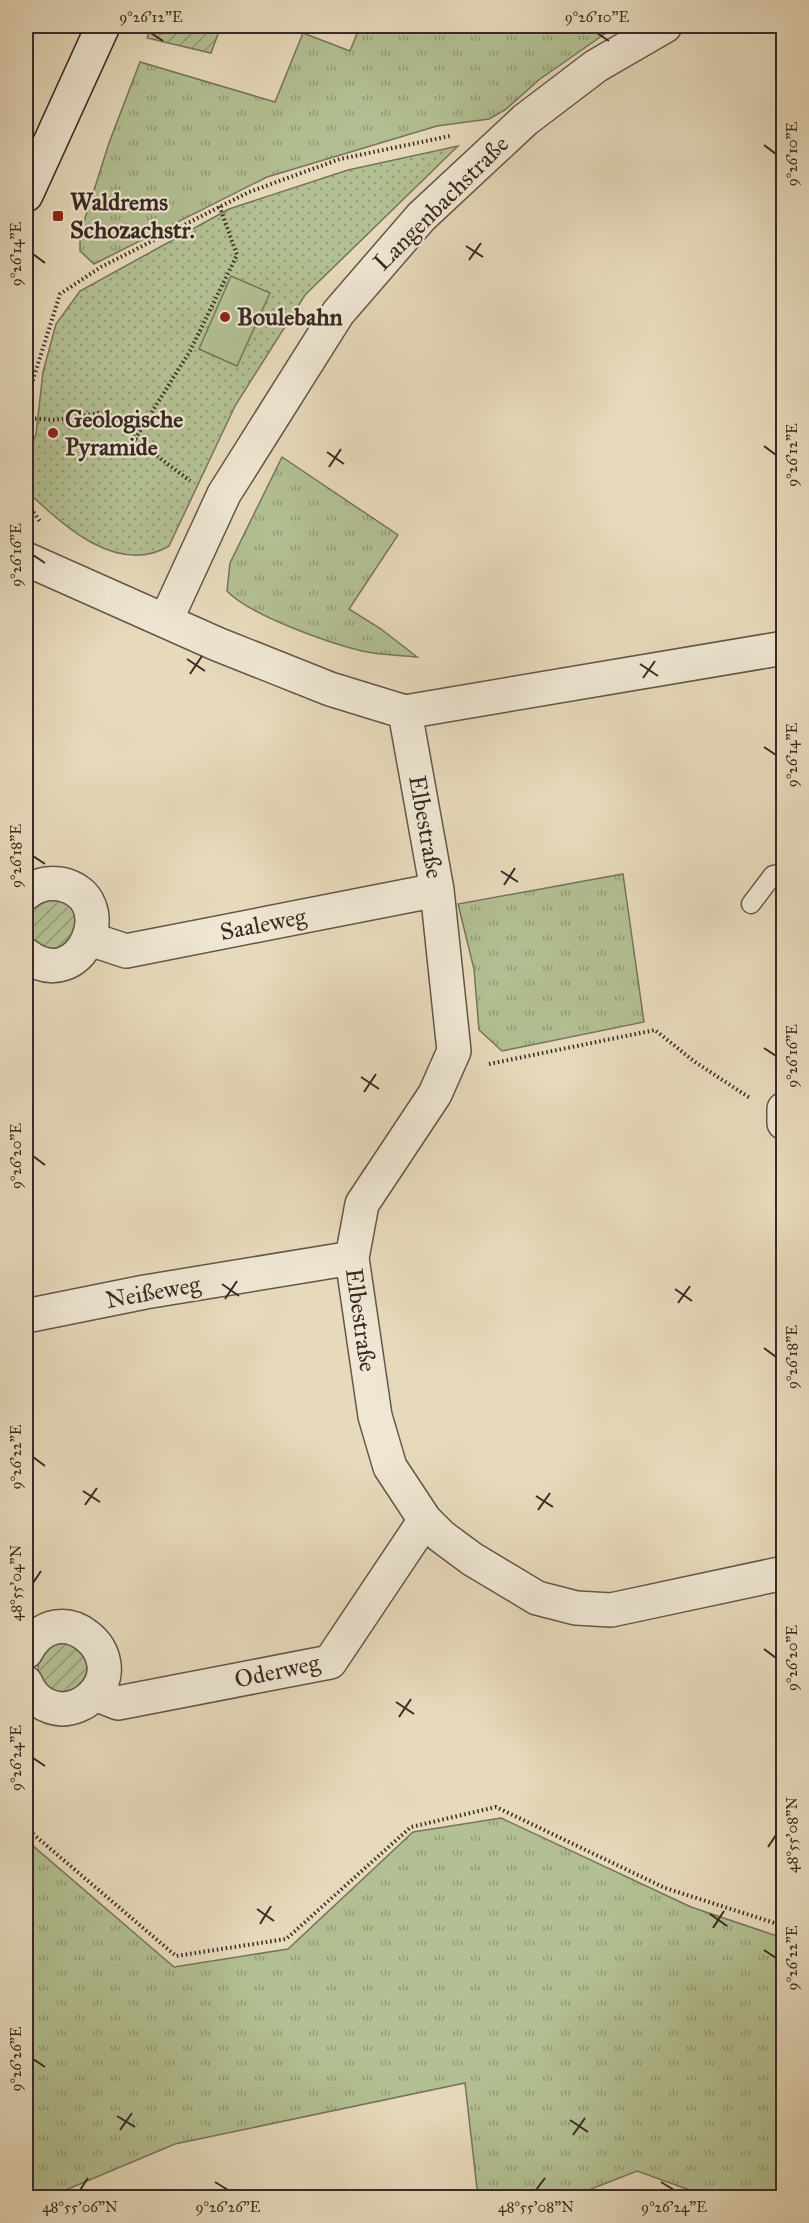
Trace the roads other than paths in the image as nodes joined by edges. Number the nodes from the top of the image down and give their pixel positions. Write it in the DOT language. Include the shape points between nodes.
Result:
graph roads {
  1 [pos="103,26"];
  2 [pos="665,26"];
  3 [pos="26,195"];
  4 [pos="26,559"];
  5 [pos="165,620"];
  6 [pos="783,648"];
  7 [pos="405,712"];
  8 [pos="783,873"];
  9 [pos="437,890"];
  10 [pos="26,893"];
  11 [pos="751,904"];
  12 [pos="90,939"];
  13 [pos="26,957"];
  14 [pos="783,1109"];
  15 [pos="783,1122"];
  16 [pos="352,1258"];
  17 [pos="26,1316"];
  18 [pos="425,1520"];
  19 [pos="783,1573"];
  20 [pos="26,1652"];
  21 [pos="26,1683"];
  22 [pos="95,1694"];
  1 -- 3 [label="street"];
  2 -- 5 [label="street, Langenbachstraße" via="596,66 525,120 421,217 338,313 224,494"];
  4 -- 5 [label="street"];
  5 -- 7 [label="street" via="330,689"];
  6 -- 7 [label="street"];
  7 -- 9 [label="street, Elbestraße"];
  8 -- 11 [label="lane" via="772,875"];
  9 -- 12 [label="street, Saaleweg" via="126,951"];
  9 -- 16 [label="street, Elbestraße" via="454,1051 435,1094 362,1204"];
  10 -- 12 [label="street" via="52,883 77,891 92,914"];
  12 -- 13 [label="street" via="83,950 64,963 45,964"];
  14 -- 15 [label="street"];
  16 -- 17 [label="street, Neißeweg"];
  16 -- 18 [label="street, Elbestraße" via="375,1416 390,1467"];
  18 -- 19 [label="street, Elbestraße" via="472,1559 537,1598 576,1608 611,1610"];
  18 -- 22 [label="street, Oderweg" via="330,1662 118,1703"];
  20 -- 22 [label="street" via="39,1634 51,1629 63,1626 88,1635 103,1658 104,1672"];
  21 -- 22 [label="street" via="39,1701 63,1709 86,1702"];
}
